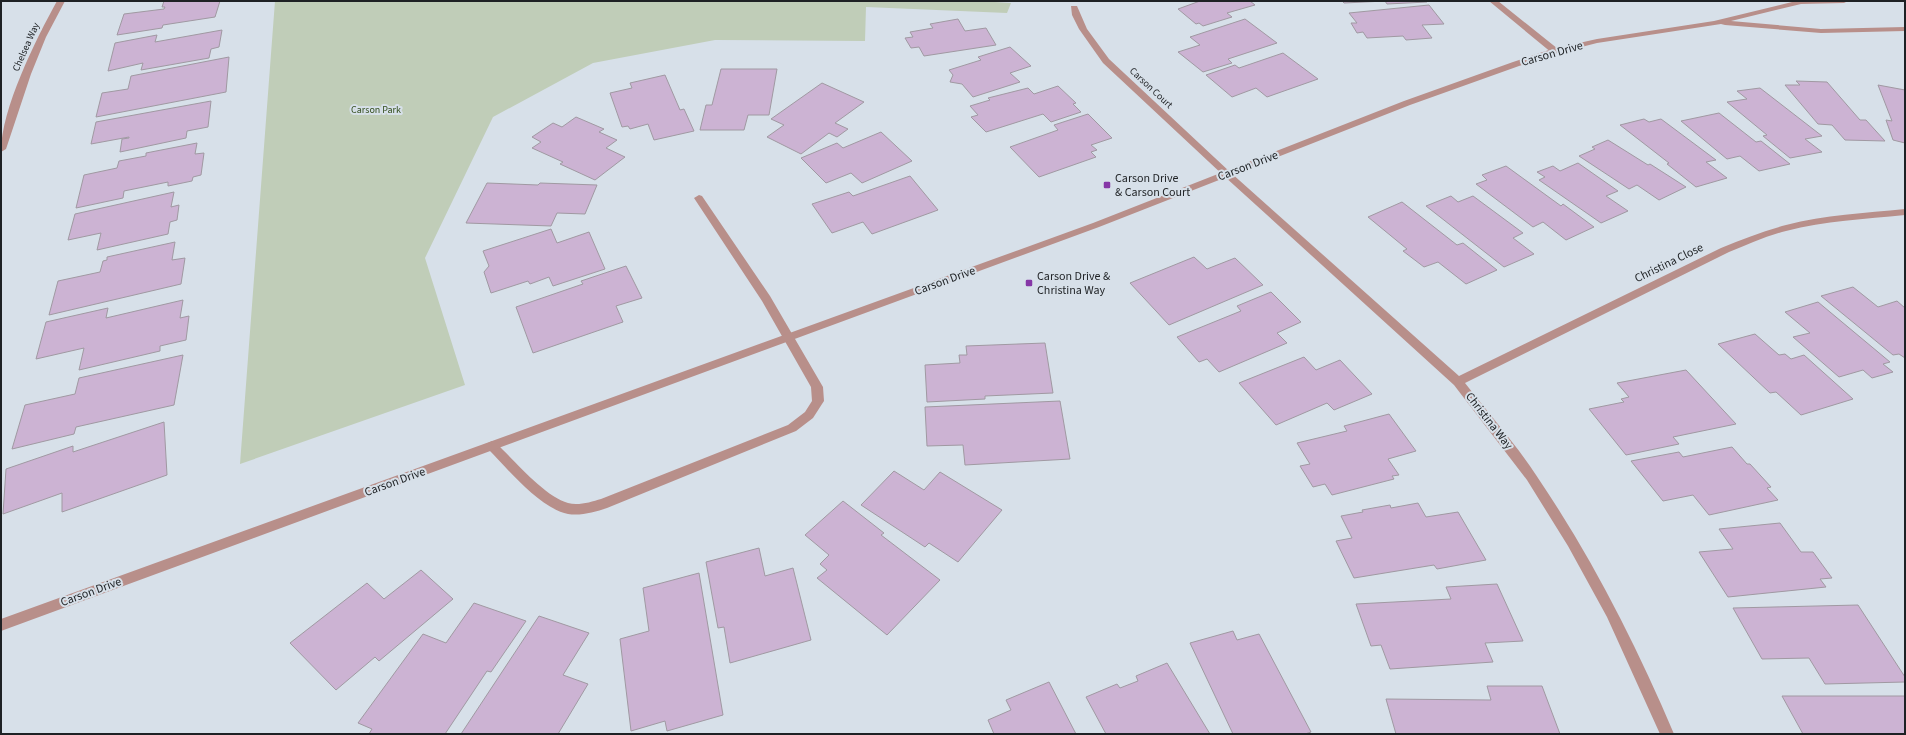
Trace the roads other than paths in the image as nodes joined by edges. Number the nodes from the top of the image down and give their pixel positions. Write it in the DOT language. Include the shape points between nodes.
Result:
graph roads {
  1 [pos="61,1"];
  2 [pos="1493,1"];
  3 [pos="1844,1"];
  4 [pos="1074,8"];
  5 [pos="1714,22"];
  6 [pos="1905,29"];
  7 [pos="1555,51"];
  8 [pos="1,150"];
  9 [pos="1227,174"];
  10 [pos="699,198"];
  11 [pos="1905,212"];
  12 [pos="790,338"];
  13 [pos="1458,382"];
  14 [pos="492,446"];
  15 [pos="1,625"];
  16 [pos="1667,734"];
  1 -- 8 [label="street, Chelsea Way" via="44,30 23,80"];
  2 -- 7 [label="street"];
  3 -- 5 [label="street, Carson Drive" via="1801,2"];
  4 -- 9 [label="street, Carson Court" via="1090,40 1106,61"];
  5 -- 6 [label="street, Carson Drive" via="1821,31"];
  5 -- 7 [label="street, Carson Drive" via="1642,33"];
  7 -- 9 [label="street, Carson Drive" via="1407,103"];
  9 -- 12 [label="street, Carson Drive"];
  9 -- 13 [label="street, Christina Way"];
  10 -- 12 [label="street"];
  11 -- 13 [label="street, Christina Close" via="1794,226 1725,250"];
  12 -- 14 [label="street, Carson Drive"];
  12 -- 14 [label="street" via="818,387 818,401 809,415 792,428 603,504 586,508 566,508 546,496"];
  13 -- 16 [label="street, Christina Way" via="1531,477 1572,542 1612,613"];
  14 -- 15 [label="street, Carson Drive"];
}
